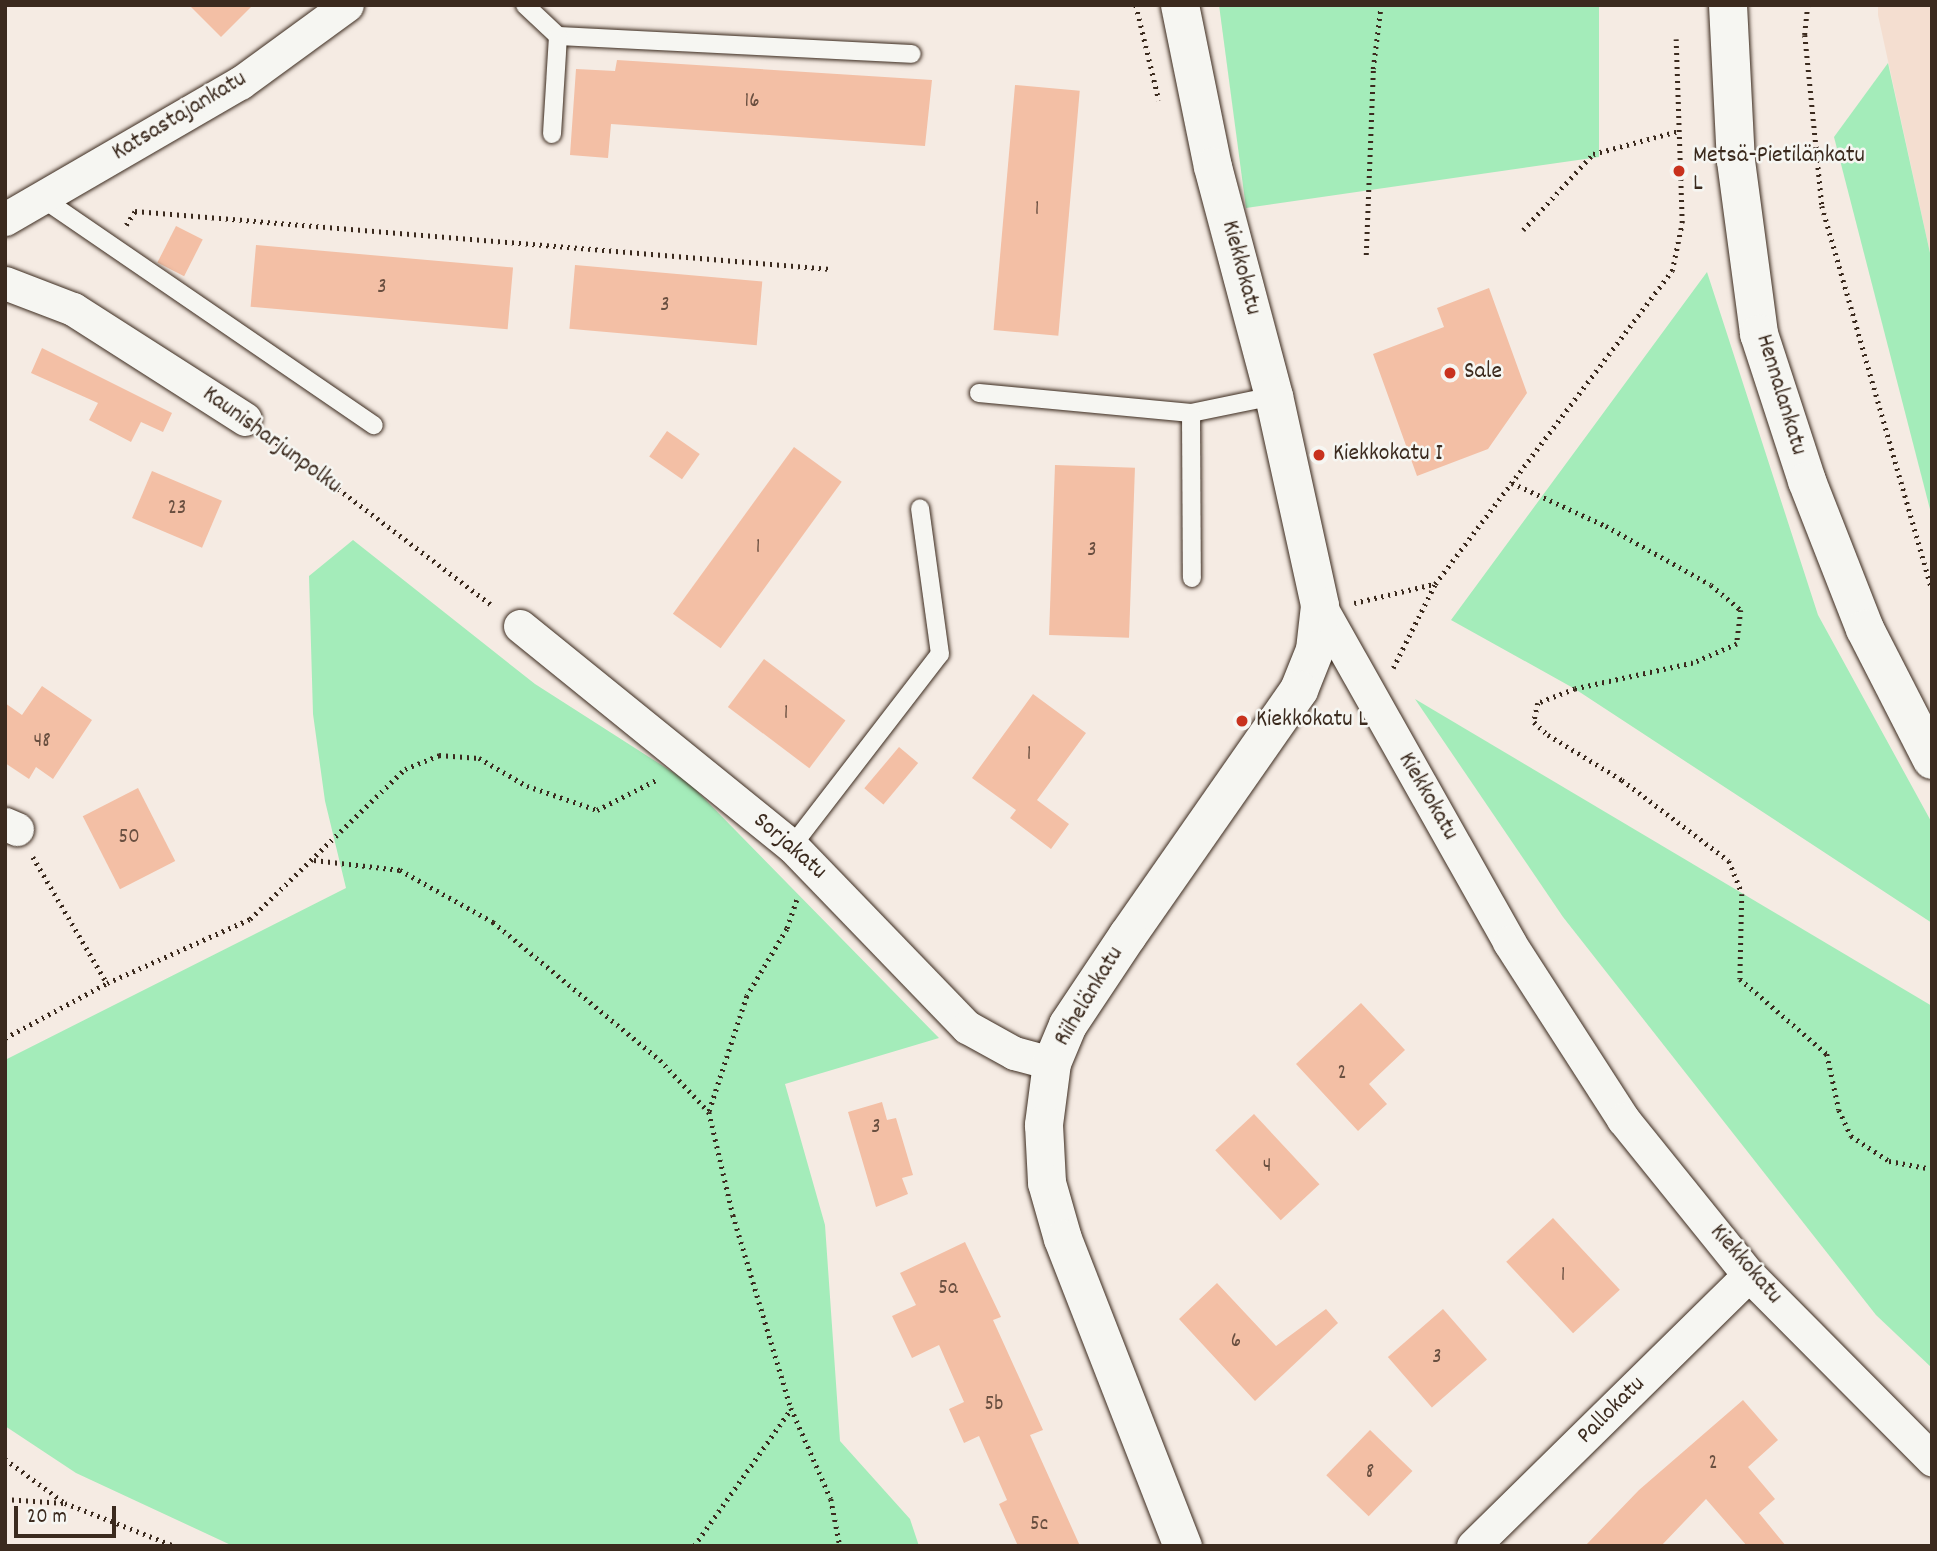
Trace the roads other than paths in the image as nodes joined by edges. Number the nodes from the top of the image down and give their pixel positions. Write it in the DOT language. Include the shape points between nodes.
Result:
graph roads {
  1 [pos="347,5"];
  2 [pos="525,5"];
  3 [pos="1180,5"];
  4 [pos="1728,5"];
  5 [pos="558,36"];
  6 [pos="912,54"];
  7 [pos="552,134"];
  8 [pos="41,198"];
  9 [pos="5,219"];
  10 [pos="5,282"];
  11 [pos="979,393"];
  12 [pos="1274,396"];
  13 [pos="1191,414"];
  14 [pos="245,419"];
  15 [pos="374,425"];
  16 [pos="920,508"];
  17 [pos="1192,579"];
  18 [pos="1320,606"];
  19 [pos="520,626"];
  20 [pos="1932,760"];
  21 [pos="801,854"];
  22 [pos="1052,1063"];
  23 [pos="1749,1275"];
  24 [pos="1932,1459"];
  25 [pos="1182,1546"];
  26 [pos="1473,1546"];
  1 -- 8 [label="street, Katsastajankatu" via="240,83"];
  2 -- 5 [label="lane"];
  3 -- 12 [label="street, Kiekkokatu" via="1213,167"];
  4 -- 20 [label="street, Hennalankatu" via="1736,161 1759,334 1807,481 1865,629"];
  5 -- 6 [label="lane"];
  5 -- 7 [label="lane"];
  8 -- 9 [label="street, Katsastajankatu"];
  8 -- 15 [label="lane"];
  10 -- 14 [label="street, Kaunisharjunpolku" via="73,309"];
  11 -- 13 [label="lane"];
  12 -- 13 [label="lane"];
  12 -- 18 [label="street, Kiekkokatu"];
  13 -- 17 [label="lane"];
  16 -- 21 [label="lane" via="940,654"];
  18 -- 22 [label="street, Riihelänkatu" via="1315,650 1299,690 1068,1025"];
  18 -- 23 [label="street, Kiekkokatu" via="1509,942 1623,1119"];
  19 -- 21 [label="street, Sorjakatu"];
  21 -- 22 [label="street, Sorjakatu" via="967,1027 1014,1052"];
  22 -- 25 [label="street, Riihelänkatu" via="1044,1125 1047,1183 1063,1239"];
  23 -- 24 [label="street, Kiekkokatu"];
  23 -- 26 [label="street, Pallokatu"];
}
